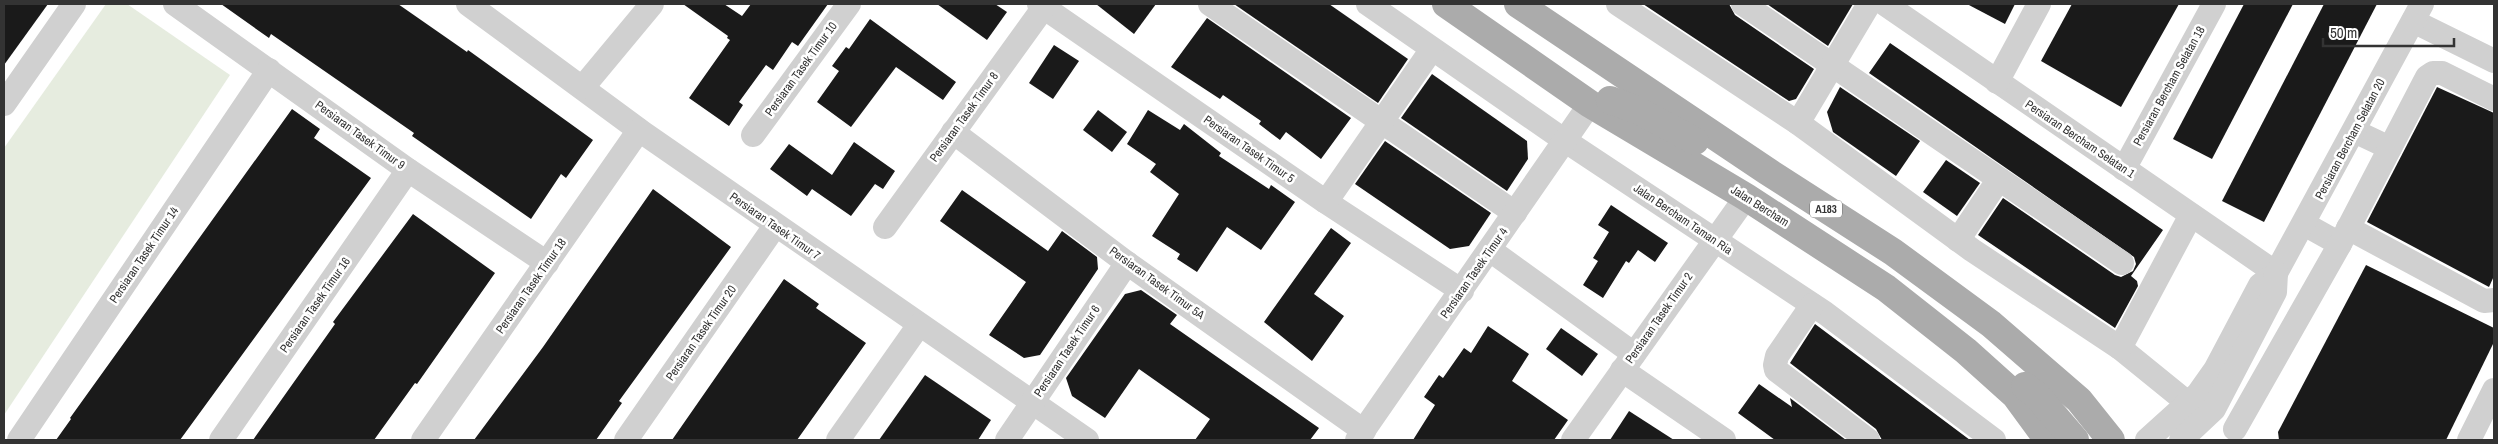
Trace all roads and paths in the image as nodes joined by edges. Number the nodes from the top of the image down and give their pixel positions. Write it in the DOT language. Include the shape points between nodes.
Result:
graph roads {
  1 [pos="74,4"];
  2 [pos="174,4"];
  3 [pos="468,4"];
  4 [pos="652,4"];
  5 [pos="849,4"];
  6 [pos="1210,4"];
  7 [pos="1368,4"];
  8 [pos="1446,4"];
  9 [pos="1518,4"];
  10 [pos="1743,4"];
  11 [pos="1868,4"];
  12 [pos="1885,4"];
  13 [pos="2039,4"];
  14 [pos="2214,4"];
  15 [pos="1042,5"];
  16 [pos="1625,6"];
  17 [pos="2418,12"];
  18 [pos="1432,49"];
  19 [pos="2494,61"];
  20 [pos="1832,65"];
  21 [pos="269,70"];
  22 [pos="1996,82"];
  23 [pos="583,87"];
  24 [pos="2494,99"];
  25 [pos="4,104"];
  26 [pos="1590,104"];
  27 [pos="1381,123"];
  28 [pos="1798,123"];
  29 [pos="639,130"];
  30 [pos="2354,131"];
  31 [pos="953,132"];
  32 [pos="753,135"];
  33 [pos="1564,140"];
  34 [pos="2390,148"];
  35 [pos="2124,169"];
  36 [pos="408,170"];
  37 [pos="1767,171"];
  38 [pos="1999,179"];
  39 [pos="1746,196"];
  40 [pos="1326,202"];
  41 [pos="1515,213"];
  42 [pos="2191,215"];
  43 [pos="2304,224"];
  44 [pos="775,226"];
  45 [pos="885,227"];
  46 [pos="2344,236"];
  47 [pos="1716,240"];
  48 [pos="1958,240"];
  49 [pos="1490,250"];
  50 [pos="547,263"];
  51 [pos="1127,263"];
  52 [pos="2122,263"];
  53 [pos="2276,273"];
  54 [pos="1462,290"];
  55 [pos="2494,300"];
  56 [pos="1812,304"];
  57 [pos="919,325"];
  58 [pos="2120,348"];
  59 [pos="1966,350"];
  60 [pos="1628,362"];
  61 [pos="2494,390"];
  62 [pos="1033,402"];
  63 [pos="2200,402"];
  64 [pos="1361,435"];
  65 [pos="2238,435"];
  66 [pos="19,440"];
  67 [pos="221,440"];
  68 [pos="423,440"];
  69 [pos="626,440"];
  70 [pos="838,440"];
  71 [pos="1007,440"];
  72 [pos="1087,440"];
  73 [pos="1573,440"];
  74 [pos="1724,440"];
  75 [pos="1868,440"];
  76 [pos="1994,440"];
  77 [pos="2048,440"];
  78 [pos="2075,440"];
  79 [pos="2111,440"];
  80 [pos="2147,440"];
  81 [pos="2181,440"];
  82 [pos="2469,440"];
  1 -- 25 [label="street"];
  2 -- 21 [label="street, Persiaran Tasek Timur 9"];
  3 -- 23 [label="street, Persiaran Tasek Timur 7"];
  4 -- 23 [label="street"];
  5 -- 32 [label="street, Persiaran Tasek Timur 10"];
  6 -- 27 [label="street"];
  7 -- 18 [label="street, Jalan Bercham Taman Ria"];
  8 -- 26 [label="main road, Jalan Bercham / A183"];
  9 -- 37 [label="main road, A183"];
  10 -- 20 [label="street"];
  11 -- 20 [label="street"];
  12 -- 22 [label="street, Persiaran Bercham Selatan 1"];
  13 -- 22 [label="street"];
  14 -- 35 [label="street, Persiaran Bercham Selatan 18"];
  15 -- 31 [label="street, Persiaran Tasek Timur 8"];
  15 -- 40 [label="street, Persiaran Tasek Timur 5"];
  16 -- 28 [label="street"];
  17 -- 19 [label="street"];
  17 -- 30 [label="street, Persiaran Bercham Selatan 20"];
  18 -- 27 [label="street"];
  18 -- 33 [label="street, Jalan Bercham Taman Ria"];
  20 -- 28 [label="street"];
  20 -- 38 [label="street"];
  21 -- 36 [label="street, Persiaran Tasek Timur 9"];
  21 -- 66 [label="street, Persiaran Tasek Timur 14"];
  22 -- 35 [label="street, Persiaran Bercham Selatan 1"];
  23 -- 29 [label="street, Persiaran Tasek Timur 7"];
  24 -- 34 [label="street" via="2442,73 2433,73 2427,77"];
  26 -- 33 [label="street, Persiaran Tasek Timur 4"];
  26 -- 37 [label="main road" via="1603,100 1620,102 1736,165"];
  26 -- 39 [label="main road, Jalan Bercham / A183"];
  27 -- 40 [label="street"];
  27 -- 41 [label="street"];
  28 -- 48 [label="street"];
  29 -- 44 [label="street, Persiaran Tasek Timur 7"];
  29 -- 50 [label="street, Persiaran Tasek Timur 18"];
  30 -- 34 [label="street"];
  30 -- 43 [label="street, Persiaran Bercham Selatan 20"];
  31 -- 45 [label="street, Persiaran Tasek Timur 8"];
  31 -- 51 [label="street, Persiaran Tasek Timur 5A"];
  33 -- 41 [label="street, Persiaran Tasek Timur 4"];
  33 -- 47 [label="street, Jalan Bercham Taman Ria"];
  34 -- 46 [label="street"];
  35 -- 42 [label="street, Persiaran Bercham Selatan 1"];
  36 -- 50 [label="street, Persiaran Tasek Timur 9"];
  36 -- 67 [label="street, Persiaran Tasek Timur 16"];
  37 -- 79 [label="main road, A183" via="1893,252 1991,324 2079,400"];
  38 -- 48 [label="street"];
  38 -- 52 [label="street"];
  39 -- 47 [label="street, Persiaran Tasek Timur 2"];
  39 -- 59 [label="main road, Jalan Bercham / A183" via="1886,288"];
  40 -- 54 [label="street, Persiaran Tasek Timur 5"];
  41 -- 49 [label="street, Persiaran Tasek Timur 4"];
  42 -- 53 [label="street, Persiaran Bercham Selatan 1"];
  42 -- 58 [label="street"];
  43 -- 46 [label="street"];
  43 -- 53 [label="street, Persiaran Bercham Selatan 20"];
  44 -- 57 [label="street, Persiaran Tasek Timur 7"];
  44 -- 69 [label="street, Persiaran Tasek Timur 20"];
  46 -- 55 [label="street" via="2484,301"];
  46 -- 65 [label="street"];
  47 -- 56 [label="street, Jalan Bercham Taman Ria"];
  47 -- 60 [label="street, Persiaran Tasek Timur 2"];
  48 -- 58 [label="street"];
  49 -- 54 [label="street, Persiaran Tasek Timur 4"];
  49 -- 60 [label="street"];
  50 -- 68 [label="street, Persiaran Tasek Timur 18"];
  51 -- 62 [label="street, Persiaran Tasek Timur 6"];
  51 -- 64 [label="street, Persiaran Tasek Timur 5A"];
  53 -- 63 [label="street" via="2275,292"];
  54 -- 64 [label="street, Persiaran Tasek Timur 4"];
  56 -- 75 [label="street" via="1777,356 1776,370"];
  56 -- 76 [label="street, Jalan Bercham Taman Ria"];
  57 -- 62 [label="street, Persiaran Tasek Timur 7"];
  57 -- 70 [label="street"];
  58 -- 63 [label="street"];
  59 -- 77 [label="main road, Jalan Bercham / A183" via="2015,395"];
  59 -- 78 [label="main road" via="1999,364 2038,397"];
  60 -- 73 [label="street, Persiaran Tasek Timur 2"];
  60 -- 74 [label="street"];
  61 -- 82 [label="street"];
  62 -- 71 [label="street, Persiaran Tasek Timur 6"];
  62 -- 72 [label="street, Persiaran Tasek Timur 7"];
  63 -- 65 [label="street"];
  63 -- 80 [label="street"];
  63 -- 81 [label="street"];
}
